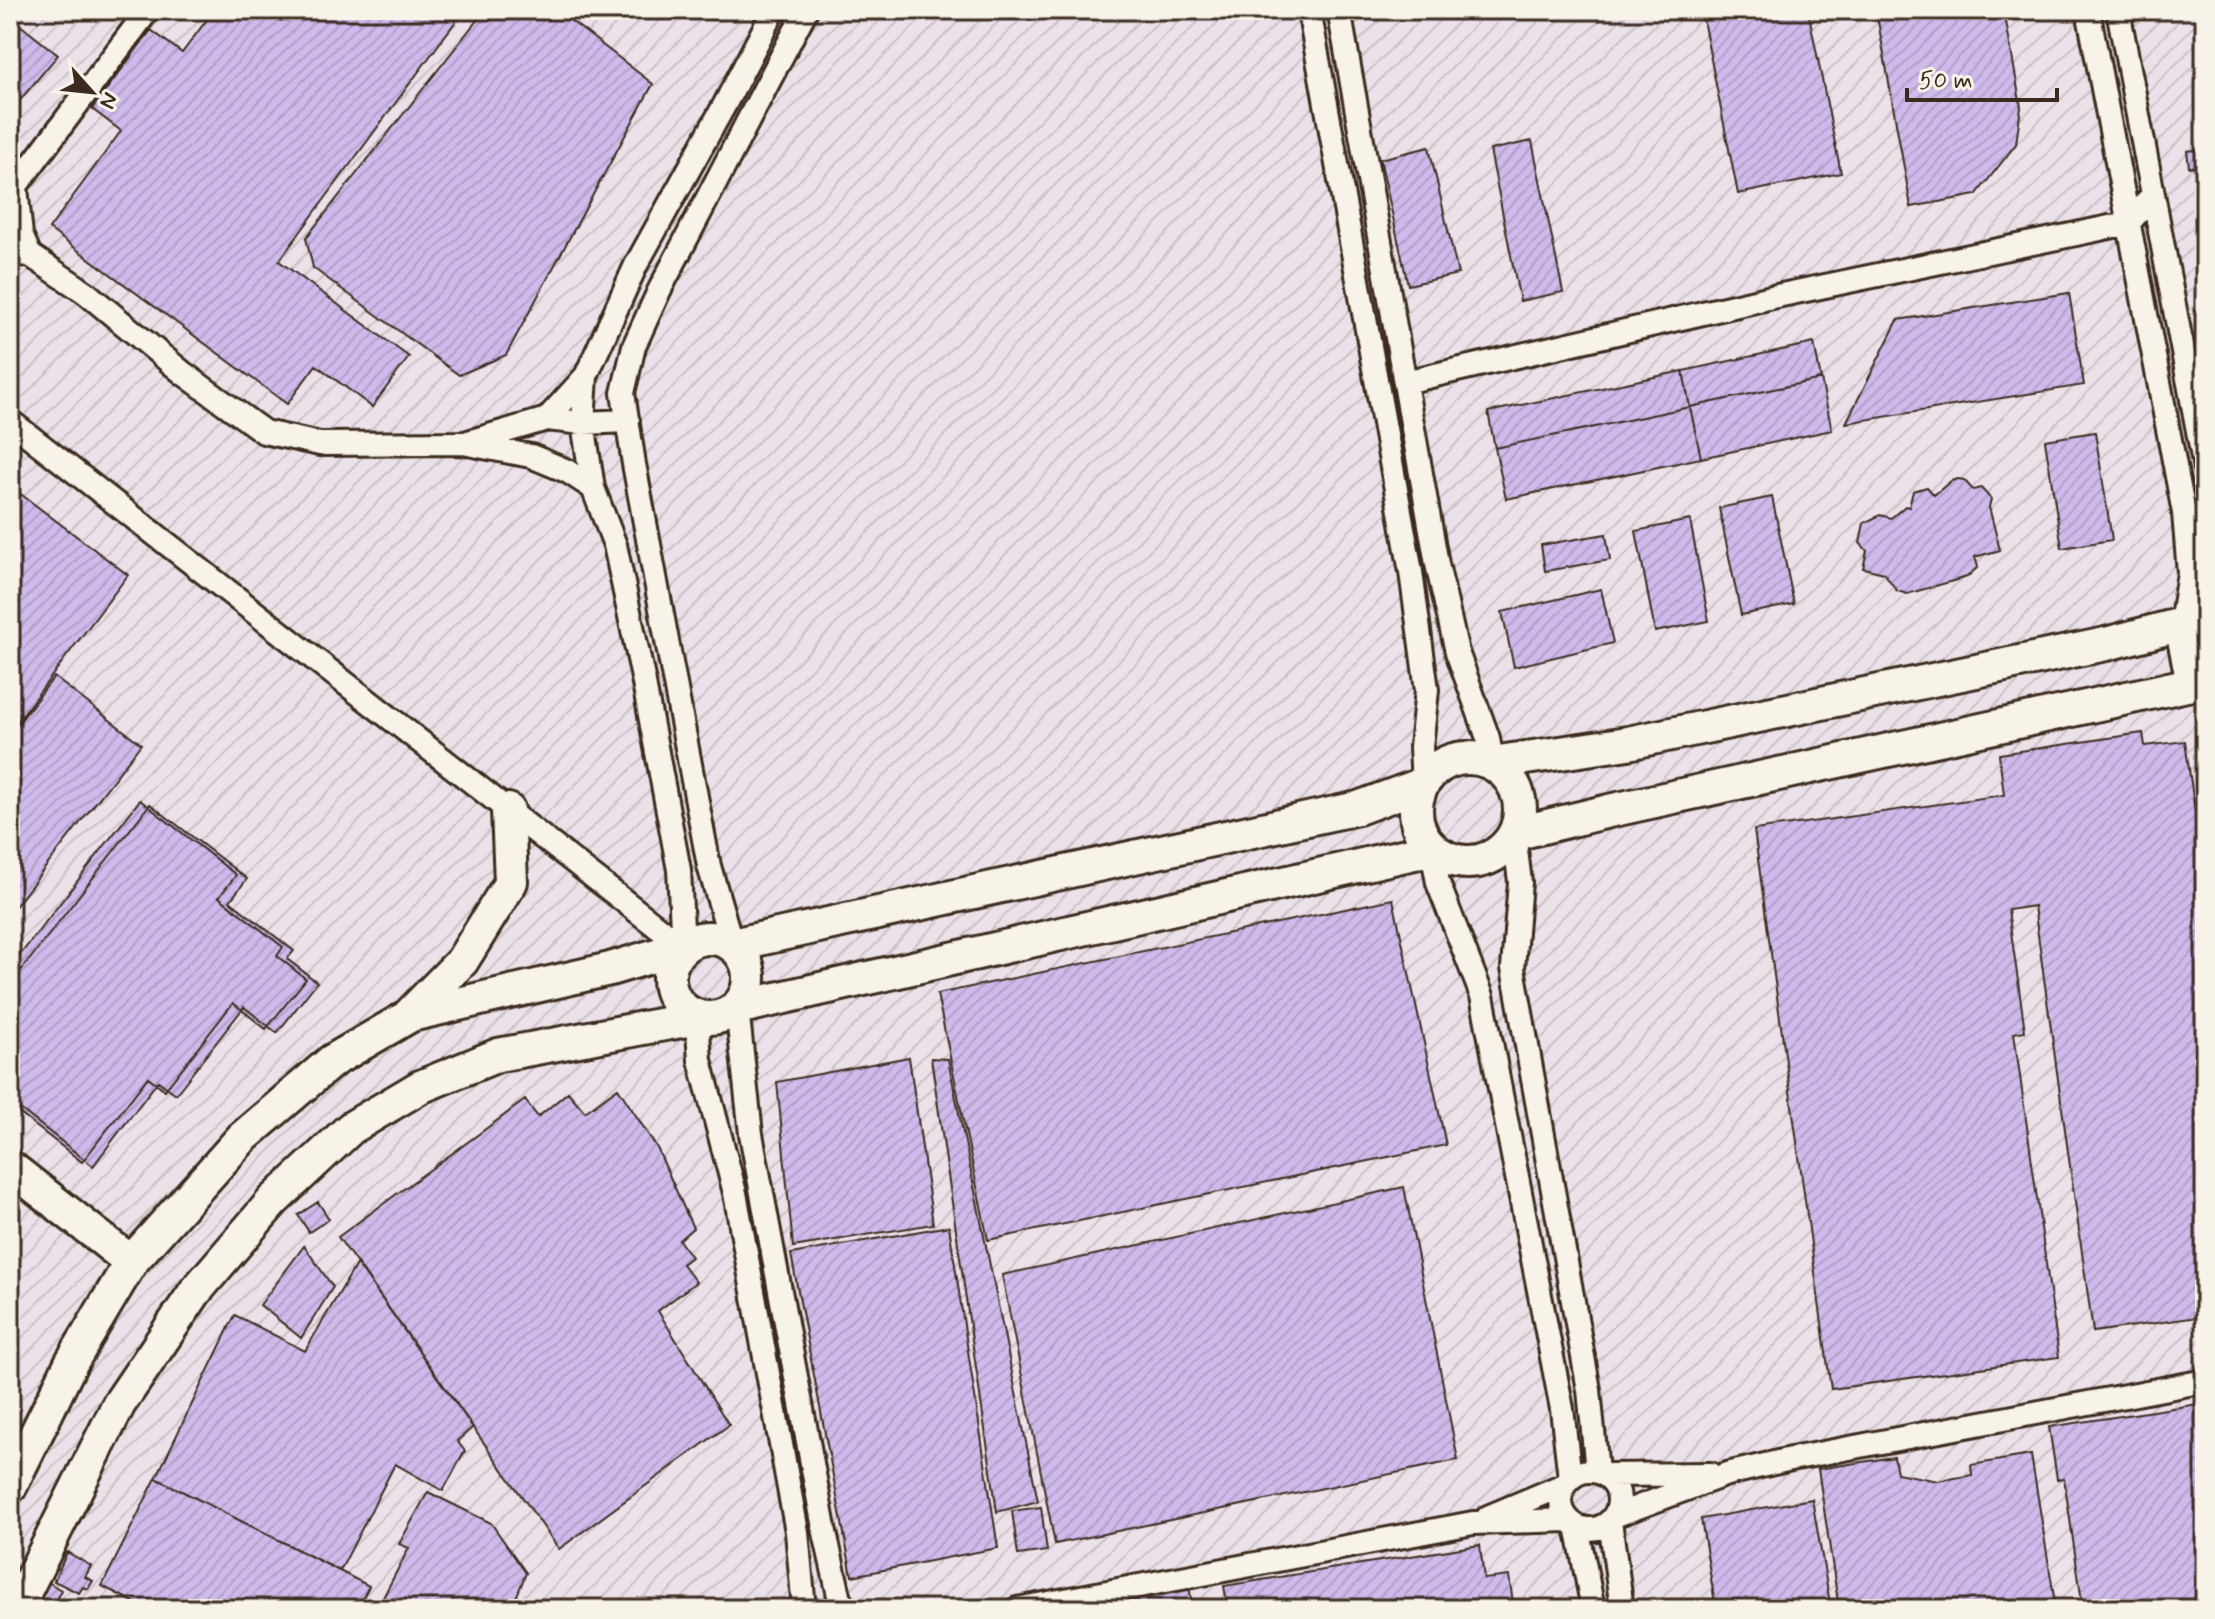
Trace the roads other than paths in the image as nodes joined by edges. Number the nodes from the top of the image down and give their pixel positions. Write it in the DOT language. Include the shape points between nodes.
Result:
graph roads {
  1 [pos="148,10"];
  2 [pos="774,10"];
  3 [pos="806,10"];
  4 [pos="1309,10"];
  5 [pos="1339,10"];
  6 [pos="2088,10"];
  7 [pos="2118,10"];
  8 [pos="13,191"];
  9 [pos="2153,194"];
  10 [pos="2129,223"];
  11 [pos="20,254"];
  12 [pos="586,376"];
  13 [pos="1405,382"];
  14 [pos="547,419"];
  15 [pos="10,421"];
  16 [pos="628,421"];
  17 [pos="583,423"];
  18 [pos="463,443"];
  19 [pos="2205,468"];
  20 [pos="593,488"];
  21 [pos="2193,621"];
  22 [pos="2199,682"];
  23 [pos="1492,763"];
  24 [pos="1423,784"];
  25 [pos="508,810"];
  26 [pos="1514,834"];
  27 [pos="1432,849"];
  28 [pos="732,945"];
  29 [pos="683,947"];
  30 [pos="737,1008"];
  31 [pos="406,1018"];
  32 [pos="697,1018"];
  33 [pos="10,1167"];
  34 [pos="131,1262"];
  35 [pos="2205,1381"];
  36 [pos="1601,1473"];
  37 [pos="1727,1474"];
  38 [pos="1567,1482"];
  39 [pos="10,1487"];
  40 [pos="1612,1519"];
  41 [pos="1473,1523"];
  42 [pos="1573,1523"];
  43 [pos="16,1609"];
  44 [pos="804,1609"];
  45 [pos="842,1609"];
  46 [pos="1017,1609"];
  47 [pos="1593,1609"];
  48 [pos="1622,1609"];
  1 -- 8 [label="street"];
  2 -- 12 [label="street" via="636,265"];
  3 -- 16 [label="street" via="634,346 623,393"];
  4 -- 24 [label="street" via="1411,572 1427,690"];
  5 -- 13 [label="street"];
  6 -- 10 [label="street"];
  7 -- 9 [label="street"];
  8 -- 11 [label="street"];
  9 -- 10 [label="street"];
  9 -- 19 [label="street"];
  10 -- 13 [label="street" via="1772,297"];
  10 -- 21 [label="street" via="2184,513"];
  11 -- 18 [label="street" via="85,292 264,432 320,444"];
  12 -- 14 [label="street"];
  12 -- 17 [label="street"];
  13 -- 23 [label="street" via="1457,652"];
  14 -- 17 [label="street"];
  14 -- 18 [label="street"];
  15 -- 25 [label="street"];
  16 -- 17 [label="street"];
  16 -- 28 [label="street" via="709,866"];
  17 -- 20 [label="street"];
  18 -- 20 [label="street" via="531,456"];
  20 -- 29 [label="street" via="615,545 643,678 679,870"];
  21 -- 22 [label="street"];
  21 -- 23 [label="street" via="2106,644 1628,743"];
  22 -- 26 [label="street"];
  23 -- 24 [label="street" via="1458,759 1441,765"];
  23 -- 26 [label="street" via="1508,776 1519,798"];
  24 -- 27 [label="street" via="1416,813"];
  24 -- 28 [label="street" via="1358,808"];
  25 -- 29 [label="street"];
  25 -- 31 [label="street" via="511,882 462,961"];
  26 -- 27 [label="street" via="1497,854 1480,861 1447,859"];
  26 -- 36 [label="street" via="1520,882 1513,968"];
  27 -- 30 [label="street"];
  27 -- 38 [label="street" via="1438,883 1482,996 1562,1409"];
  28 -- 29 [label="street" via="710,938"];
  28 -- 30 [label="street" via="750,977"];
  29 -- 31 [label="street"];
  29 -- 32 [label="street" via="669,969 669,984 675,1002"];
  30 -- 32 [label="street" via="720,1018"];
  30 -- 45 [label="street" via="751,1134"];
  31 -- 34 [label="street" via="332,1061 242,1138"];
  32 -- 43 [label="street" via="498,1055 420,1087 351,1128 273,1201 195,1292 119,1404"];
  32 -- 44 [label="street" via="700,1060 735,1193 797,1532"];
  33 -- 34 [label="street"];
  34 -- 39 [label="street" via="71,1363"];
  35 -- 37 [label="street"];
  36 -- 37 [label="street"];
  36 -- 38 [label="street" via="1587,1470"];
  36 -- 40 [label="street" via="1618,1492"];
  37 -- 40 [label="street"];
  38 -- 41 [label="street"];
  38 -- 42 [label="street" via="1561,1504"];
  40 -- 42 [label="street" via="1596,1528"];
  40 -- 48 [label="street"];
  41 -- 42 [label="street"];
  41 -- 46 [label="street"];
  42 -- 47 [label="street"];
}
